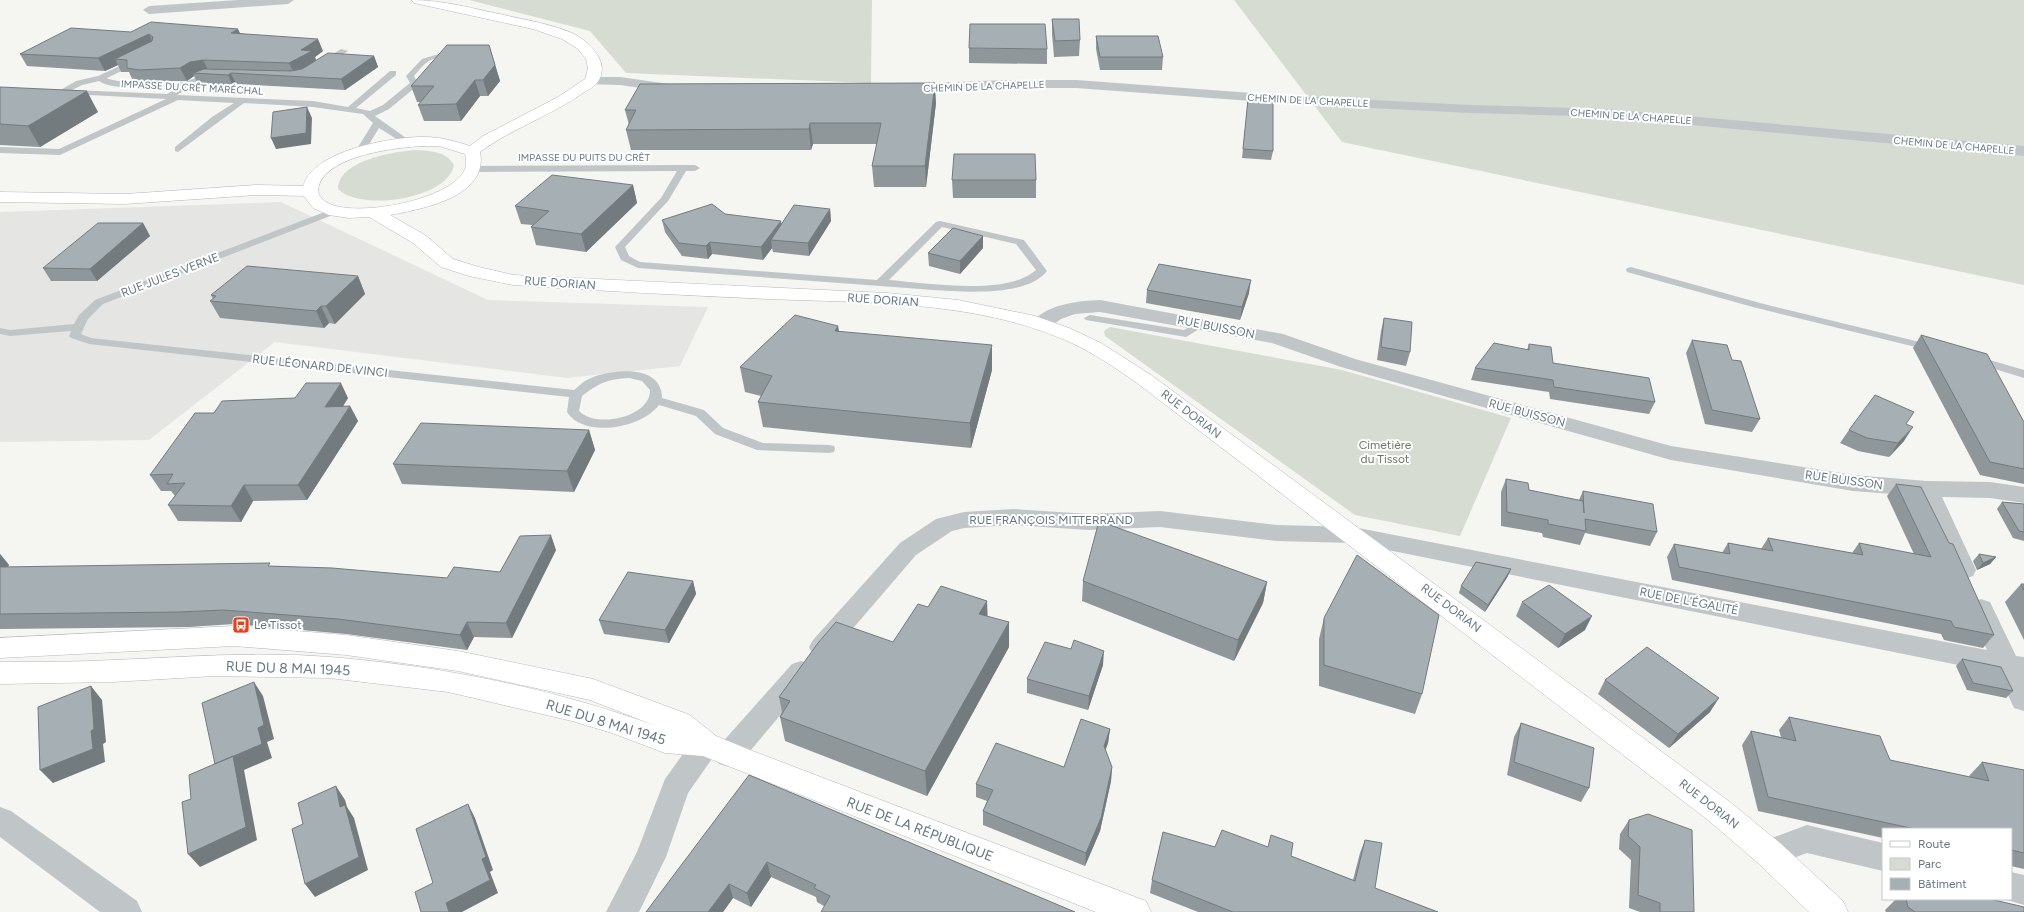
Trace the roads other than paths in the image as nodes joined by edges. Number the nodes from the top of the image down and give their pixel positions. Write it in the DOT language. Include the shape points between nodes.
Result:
graph roads {
  1 [pos="288,0"];
  2 [pos="418,0"];
  3 [pos="149,10"];
  4 [pos="344,51"];
  5 [pos="461,56"];
  6 [pos="141,57"];
  7 [pos="315,69"];
  8 [pos="393,73"];
  9 [pos="217,76"];
  10 [pos="101,78"];
  11 [pos="590,81"];
  12 [pos="190,84"];
  13 [pos="680,89"];
  14 [pos="887,89"];
  15 [pos="172,97"];
  16 [pos="242,100"];
  17 [pos="350,110"];
  18 [pos="536,113"];
  19 [pos="370,115"];
  20 [pos="378,122"];
  21 [pos="406,142"];
  22 [pos="440,142"];
  23 [pos="178,149"];
  24 [pos="0,150"];
  25 [pos="472,151"];
  26 [pos="2024,151"];
  27 [pos="360,152"];
  28 [pos="683,168"];
  29 [pos="695,168"];
  30 [pos="473,169"];
  31 [pos="309,191"];
  32 [pos="0,197"];
  33 [pos="424,203"];
  34 [pos="335,211"];
  35 [pos="374,213"];
  36 [pos="420,239"];
  37 [pos="1631,270"];
  38 [pos="880,283"];
  39 [pos="1090,318"];
  40 [pos="1041,324"];
  41 [pos="1201,324"];
  42 [pos="78,327"];
  43 [pos="5,332"];
  44 [pos="0,340"];
  45 [pos="1942,350"];
  46 [pos="1964,357"];
  47 [pos="2024,374"];
  48 [pos="576,394"];
  49 [pos="655,400"];
  50 [pos="829,449"];
  51 [pos="1927,489"];
  52 [pos="2024,495"];
  53 [pos="1353,535"];
  54 [pos="1,655"];
  55 [pos="2015,667"];
  56 [pos="2024,700"];
  57 [pos="718,750"];
  58 [pos="0,820"];
  59 [pos="1769,853"];
  60 [pos="1882,857"];
  61 [pos="2012,887"];
  62 [pos="2024,890"];
  63 [pos="126,912"];
  64 [pos="622,912"];
  65 [pos="1135,912"];
  66 [pos="1832,912"];
  1 -- 3 [label="street"];
  2 -- 11 [label="main road" via="536,26 567,36 583,46 593,58 595,68"];
  4 -- 7 [label="lane"];
  5 -- 19 [label="lane" via="435,56 423,60 410,76 414,84 386,107"];
  6 -- 10 [label="lane"];
  8 -- 17 [label="lane"];
  9 -- 12 [label="lane" via="200,78"];
  10 -- 12 [label="lane" via="106,82 145,86"];
  10 -- 15 [label="lane, IMPASSE DU CRÊT MARÉCHAL" via="58,91"];
  11 -- 13 [label="street"];
  11 -- 18 [label="main road" via="563,100"];
  12 -- 15 [label="lane"];
  14 -- 26 [label="street, CHEMIN DE LA CHAPELLE" via="1076,84 1291,100 1607,113"];
  15 -- 16 [label="lane, IMPASSE DU CRÊT MARÉCHAL"];
  15 -- 24 [label="lane" via="60,152"];
  16 -- 17 [label="lane, IMPASSE DU CRÊT MARÉCHAL" via="313,104"];
  16 -- 23 [label="lane"];
  17 -- 19 [label="lane, IMPASSE DU CRÊT MARÉCHAL"];
  18 -- 22 [label="main road"];
  18 -- 25 [label="main road" via="488,139"];
  19 -- 20 [label="lane, IMPASSE DU CRÊT MARÉCHAL"];
  20 -- 21 [label="lane, IMPASSE DU CRÊT MARÉCHAL"];
  20 -- 27 [label="lane"];
  21 -- 22 [label="main road"];
  21 -- 27 [label="main road"];
  22 -- 25 [label="main road"];
  25 -- 30 [label="main road"];
  27 -- 31 [label="main road" via="327,167 317,175"];
  28 -- 29 [label="lane, IMPASSE DU PUITS DU CRÊT"];
  28 -- 30 [label="lane, IMPASSE DU PUITS DU CRÊT"];
  28 -- 38 [label="lane" via="665,199 620,247 625,258 638,265"];
  30 -- 33 [label="main road" via="462,183"];
  31 -- 32 [label="main road" via="256,190 125,199"];
  31 -- 34 [label="main road" via="312,199 321,206"];
  33 -- 35 [label="main road"];
  33 -- 36 [label="main road"];
  34 -- 35 [label="main road"];
  34 -- 42 [label="lane, RUE JULES VERNE" via="99,302 83,317"];
  35 -- 36 [label="main road, RUE DORIAN"];
  36 -- 40 [label="main road, RUE DORIAN" via="447,263 513,280 948,305 998,312"];
  37 -- 45 [label="lane" via="1757,305"];
  38 -- 38 [label="lane" via="982,288 1026,281 1042,271 1020,242 940,224"];
  39 -- 41 [label="lane" via="1186,334"];
  40 -- 41 [label="street, RUE BUISSON" via="1051,316 1066,310 1100,306"];
  40 -- 53 [label="main road, RUE DORIAN" via="1083,341 1112,357"];
  41 -- 51 [label="street, RUE BUISSON" via="1276,338 1488,403 1672,453 1853,483"];
  42 -- 43 [label="lane"];
  42 -- 48 [label="lane, RUE LÉONARD DE VINCI" via="75,336 89,341"];
  43 -- 44 [label="lane"];
  46 -- 47 [label="lane"];
  48 -- 49 [label="lane" via="594,381 614,375 634,375 650,381 656,391"];
  48 -- 49 [label="lane" via="573,412 591,424 621,423 640,415"];
  49 -- 50 [label="lane" via="700,413 719,431 762,446"];
  51 -- 52 [label="street, RUE BUISSON" via="1990,490"];
  51 -- 55 [label="street"];
  53 -- 55 [label="street, RUE DE L'ÉGALITÉ"];
  53 -- 57 [label="street, RUE FRANÇOIS MITTERRAND" via="1277,533 1160,519 1083,522 979,518 944,525 926,535 901,556"];
  53 -- 59 [label="main road, RUE DORIAN" via="1720,811"];
  54 -- 57 [label="main road, RUE DU 8 MAI 1945" via="112,671 215,665 329,667 448,681 572,710 665,741"];
  55 -- 56 [label="street"];
  57 -- 64 [label="street, RUE FRANÇOIS MITTERRAND" via="675,788 651,857"];
  57 -- 65 [label="main road, RUE DE LA RÉPUBLIQUE"];
  58 -- 63 [label="street"];
  59 -- 60 [label="street" via="1807,839"];
  59 -- 66 [label="main road, RUE DORIAN"];
  61 -- 62 [label="street"];
}
